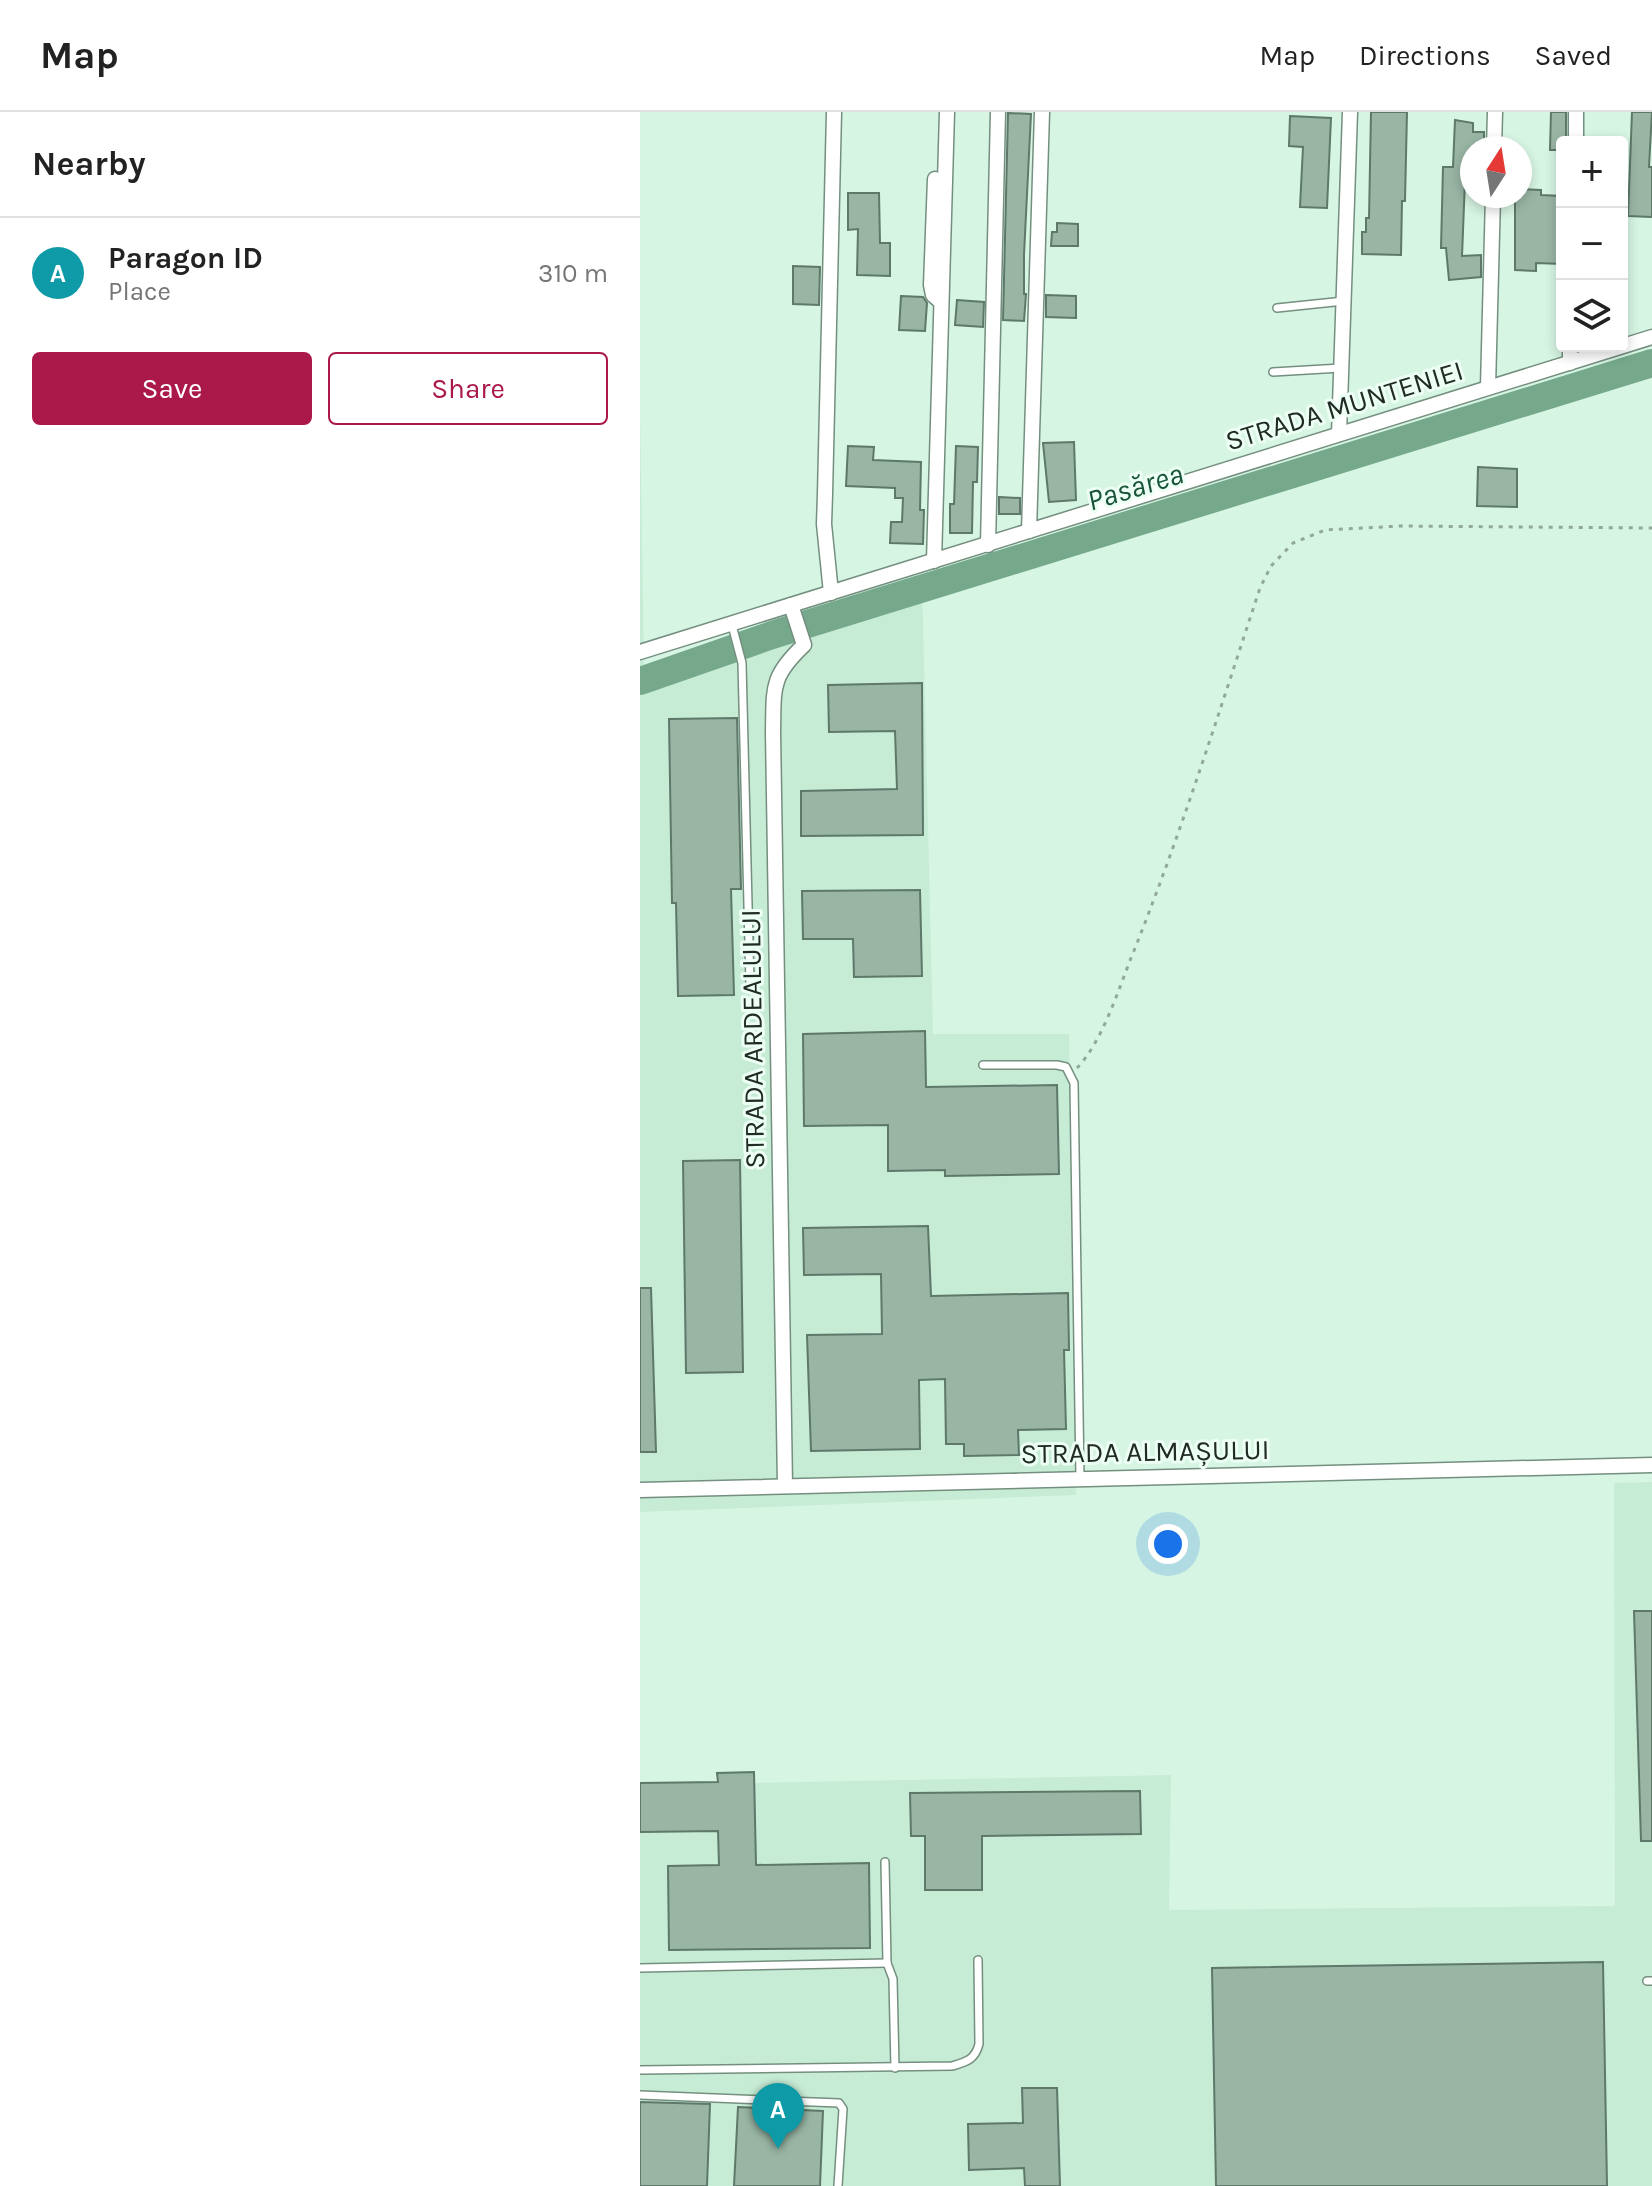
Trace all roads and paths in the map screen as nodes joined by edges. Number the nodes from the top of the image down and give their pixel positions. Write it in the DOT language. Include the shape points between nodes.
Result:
graph roads {
  1 [pos="834,112"];
  2 [pos="938,112"];
  3 [pos="947,112"];
  4 [pos="998,112"];
  5 [pos="1042,112"];
  6 [pos="1350,112"];
  7 [pos="1495,112"];
  8 [pos="1576,112"];
  9 [pos="1494,136"];
  10 [pos="1576,136"];
  11 [pos="1493,208"];
  12 [pos="1344,301"];
  13 [pos="941,302"];
  14 [pos="1277,308"];
  15 [pos="1652,337"];
  16 [pos="1570,352"];
  17 [pos="1570,363"];
  18 [pos="1341,368"];
  19 [pos="1273,372"];
  20 [pos="1488,387"];
  21 [pos="1339,434"];
  22 [pos="1652,528"];
  23 [pos="1029,531"];
  24 [pos="988,545"];
  25 [pos="934,561"];
  26 [pos="831,593"];
  27 [pos="793,609"];
  28 [pos="734,631"];
  29 [pos="640,652"];
  30 [pos="750,985"];
  31 [pos="983,1065"];
  32 [pos="1072,1073"];
  33 [pos="1652,1465"];
  34 [pos="1080,1478"];
  35 [pos="785,1486"];
  36 [pos="640,1490"];
  37 [pos="885,1862"];
  38 [pos="978,1960"];
  39 [pos="887,1963"];
  40 [pos="640,1968"];
  41 [pos="895,2068"];
  42 [pos="640,2070"];
  43 [pos="640,2095"];
  44 [pos="838,2186"];
  1 -- 26 [label="street" via="824,509"];
  2 -- 13 [label="street" via="931,285"];
  3 -- 13 [label="street"];
  4 -- 24 [label="street"];
  5 -- 23 [label="street"];
  6 -- 12 [label="street"];
  7 -- 9 [label="street"];
  8 -- 10 [label="street"];
  11 -- 20 [label="street"];
  12 -- 14 [label="lane"];
  12 -- 18 [label="street"];
  13 -- 25 [label="street"];
  15 -- 17 [label="street, STRADA MUNTENIEI"];
  16 -- 17 [label="street"];
  17 -- 20 [label="street, STRADA MUNTENIEI"];
  18 -- 19 [label="lane"];
  18 -- 21 [label="street"];
  20 -- 21 [label="street, STRADA MUNTENIEI"];
  21 -- 23 [label="street, STRADA MUNTENIEI"];
  22 -- 32 [label="path" via="1385,527 1325,530 1293,543 1271,566 1260,588 1153,903 1086,1058"];
  23 -- 24 [label="street, STRADA MUNTENIEI"];
  24 -- 25 [label="street, STRADA MUNTENIEI"];
  25 -- 26 [label="street, STRADA MUNTENIEI"];
  26 -- 27 [label="street, STRADA MUNTENIEI"];
  27 -- 28 [label="street, STRADA MUNTENIEI"];
  27 -- 35 [label="street, STRADA ARDEALULUI" via="804,645 779,672 774,690"];
  28 -- 29 [label="street, STRADA MUNTENIEI"];
  28 -- 30 [label="lane" via="742,663"];
  31 -- 32 [label="lane" via="1057,1065"];
  32 -- 34 [label="lane"];
  33 -- 34 [label="street, STRADA ALMAȘULUI"];
  34 -- 35 [label="street, STRADA ALMAȘULUI"];
  35 -- 36 [label="street, STRADA ALMAȘULUI"];
  37 -- 39 [label="lane"];
  38 -- 41 [label="lane" via="977,2053 969,2062 952,2066"];
  39 -- 40 [label="lane"];
  39 -- 41 [label="lane" via="893,1979"];
  41 -- 42 [label="lane"];
  43 -- 44 [label="lane" via="839,2103 843,2109"];
}
